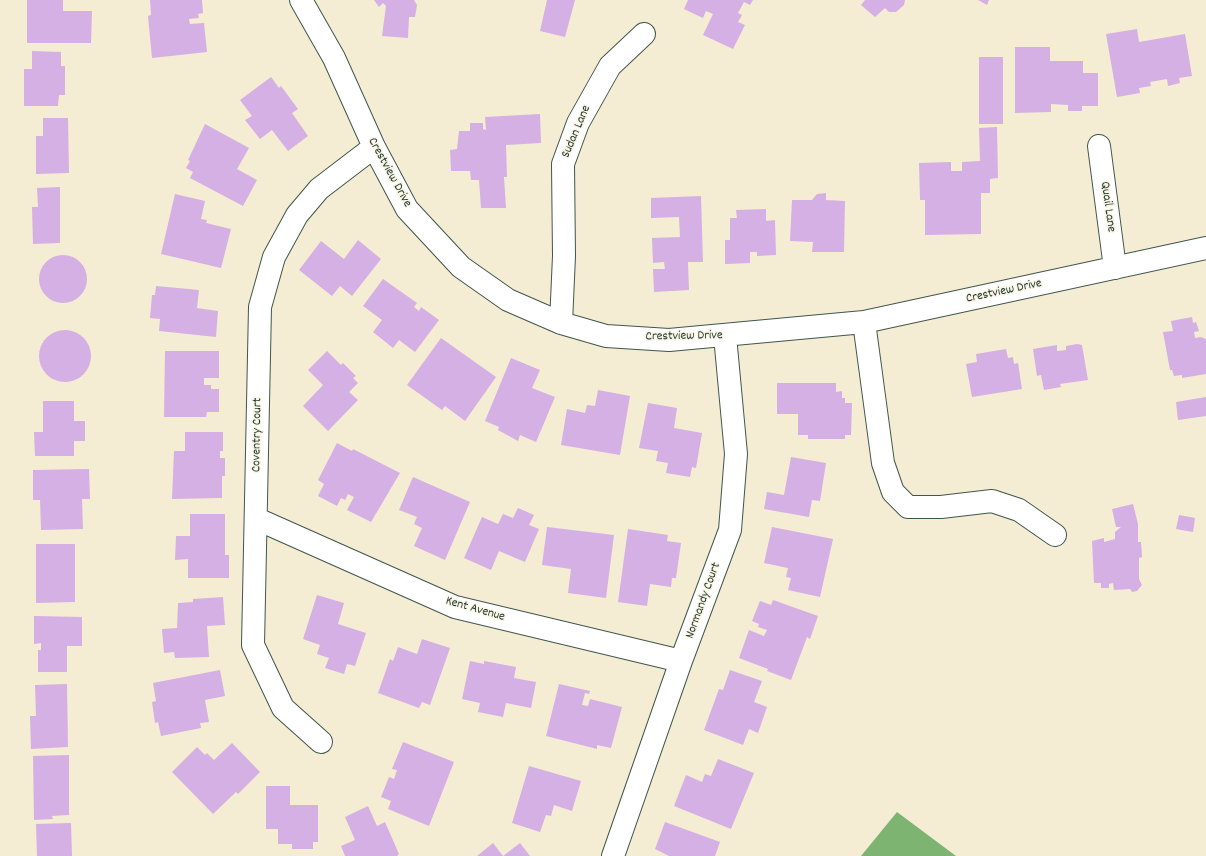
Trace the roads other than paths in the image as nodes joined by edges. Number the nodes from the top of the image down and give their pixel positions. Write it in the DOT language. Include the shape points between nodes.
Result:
graph roads {
  1 [pos="301,0"];
  2 [pos="644,34"];
  3 [pos="1099,146"];
  4 [pos="374,147"];
  5 [pos="1206,248"];
  6 [pos="1115,268"];
  7 [pos="864,322"];
  8 [pos="561,323"];
  9 [pos="725,336"];
  10 [pos="256,519"];
  11 [pos="1055,535"];
  12 [pos="681,661"];
  13 [pos="321,742"];
  14 [pos="613,856"];
  1 -- 4 [label="street, Crestview Drive" via="334,58"];
  2 -- 8 [label="street, Sudan Lane" via="610,66 578,123 563,164 564,256"];
  3 -- 6 [label="street, Quail Lane"];
  4 -- 8 [label="street, Crestview Drive" via="407,208 461,267 508,300"];
  4 -- 10 [label="street, Coventry Court" via="319,189 297,215 274,257 260,307"];
  5 -- 6 [label="street, Crestview Drive"];
  6 -- 7 [label="street, Crestview Drive"];
  7 -- 9 [label="street, Crestview Drive"];
  7 -- 11 [label="street" via="883,463 893,492 908,507 941,507 992,501 1019,510"];
  8 -- 9 [label="street, Crestview Drive" via="606,336 669,340"];
  9 -- 12 [label="street, Normandy Court" via="736,454 730,530"];
  10 -- 12 [label="street, Kent Avenue" via="455,607"];
  10 -- 13 [label="street, Coventry Court" via="253,645 283,708"];
  12 -- 14 [label="street, Normandy Court"];
}
